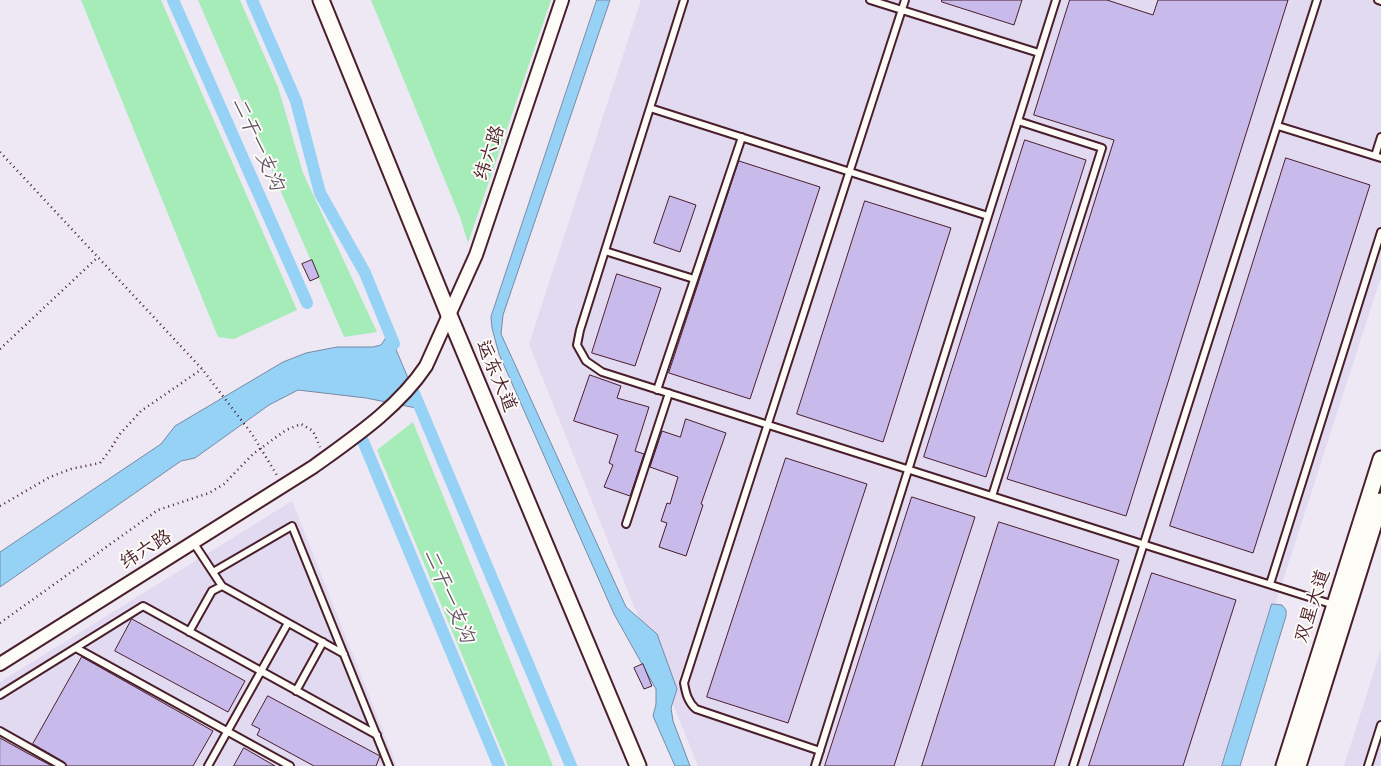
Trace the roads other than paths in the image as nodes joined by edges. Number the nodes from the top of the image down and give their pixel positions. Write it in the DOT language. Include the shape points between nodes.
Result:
graph roads {
  1 [pos="321,0"];
  2 [pos="562,0"];
  3 [pos="684,0"];
  4 [pos="870,0"];
  5 [pos="905,0"];
  6 [pos="1056,0"];
  7 [pos="1317,0"];
  8 [pos="902,10"];
  9 [pos="1039,53"];
  10 [pos="650,108"];
  11 [pos="1018,121"];
  12 [pos="1278,126"];
  13 [pos="742,137"];
  14 [pos="1381,137"];
  15 [pos="1378,157"];
  16 [pos="850,172"];
  17 [pos="988,216"];
  18 [pos="1381,232"];
  19 [pos="605,251"];
  20 [pos="694,279"];
  21 [pos="449,315"];
  22 [pos="658,390"];
  23 [pos="669,393"];
  24 [pos="768,425"];
  25 [pos="1381,459"];
  26 [pos="908,469"];
  27 [pos="992,496"];
  28 [pos="1381,501"];
  29 [pos="626,524"];
  30 [pos="194,542"];
  31 [pos="1143,544"];
  32 [pos="213,572"];
  33 [pos="1270,584"];
  34 [pos="222,586"];
  35 [pos="1341,607"];
  36 [pos="288,623"];
  37 [pos="190,632"];
  38 [pos="323,642"];
  39 [pos="76,648"];
  40 [pos="344,654"];
  41 [pos="0,664"];
  42 [pos="261,672"];
  43 [pos="296,691"];
  44 [pos="0,695"];
  45 [pos="1381,725"];
  46 [pos="0,731"];
  47 [pos="228,732"];
  48 [pos="376,735"];
  49 [pos="820,750"];
  50 [pos="62,766"];
  51 [pos="208,766"];
  52 [pos="290,766"];
  53 [pos="389,766"];
  54 [pos="638,766"];
  55 [pos="815,766"];
  56 [pos="1073,766"];
  57 [pos="1284,766"];
  58 [pos="1298,766"];
  59 [pos="1368,766"];
  1 -- 21 [label="street, 运东大道"];
  2 -- 21 [label="street, 纬六路" via="476,255"];
  3 -- 10 [label="lane"];
  4 -- 8 [label="lane"];
  5 -- 8 [label="lane"];
  6 -- 9 [label="lane"];
  7 -- 12 [label="lane"];
  8 -- 9 [label="lane"];
  8 -- 16 [label="lane"];
  9 -- 11 [label="lane"];
  10 -- 13 [label="lane"];
  10 -- 19 [label="lane"];
  11 -- 17 [label="lane"];
  11 -- 27 [label="lane" via="1102,148"];
  12 -- 15 [label="lane"];
  12 -- 31 [label="lane"];
  13 -- 16 [label="lane"];
  13 -- 20 [label="lane"];
  14 -- 15 [label="lane"];
  16 -- 17 [label="lane"];
  16 -- 24 [label="lane"];
  17 -- 26 [label="lane"];
  18 -- 33 [label="lane"];
  19 -- 20 [label="lane"];
  19 -- 22 [label="lane" via="577,345 586,361 602,372"];
  20 -- 22 [label="lane"];
  21 -- 30 [label="street, 纬六路" via="421,374 387,410 317,464"];
  21 -- 54 [label="street, 运东大道"];
  22 -- 23 [label="lane"];
  23 -- 24 [label="lane"];
  23 -- 29 [label="lane"];
  24 -- 26 [label="lane"];
  24 -- 49 [label="lane" via="684,683 690,704 696,709"];
  25 -- 35 [label="street, 双星大道"];
  26 -- 27 [label="lane"];
  26 -- 49 [label="lane"];
  27 -- 31 [label="lane"];
  28 -- 35 [label="street, 双星大道"];
  30 -- 32 [label="lane"];
  30 -- 41 [label="street, 纬六路"];
  31 -- 33 [label="lane"];
  31 -- 56 [label="lane"];
  32 -- 34 [label="lane"];
  32 -- 40 [label="lane" via="292,526"];
  33 -- 35 [label="lane"];
  34 -- 36 [label="lane"];
  34 -- 37 [label="lane" via="212,591"];
  35 -- 57 [label="street, 双星大道"];
  35 -- 58 [label="street, 双星大道"];
  36 -- 38 [label="lane"];
  36 -- 42 [label="lane"];
  37 -- 39 [label="lane" via="143,606"];
  37 -- 42 [label="lane"];
  38 -- 40 [label="lane"];
  38 -- 43 [label="lane"];
  39 -- 44 [label="lane"];
  39 -- 47 [label="lane"];
  40 -- 48 [label="lane"];
  42 -- 43 [label="lane"];
  42 -- 47 [label="lane"];
  43 -- 48 [label="lane"];
  45 -- 59 [label="lane"];
  46 -- 50 [label="lane"];
  47 -- 51 [label="lane"];
  47 -- 52 [label="lane"];
  48 -- 53 [label="lane"];
  49 -- 55 [label="lane"];
}
